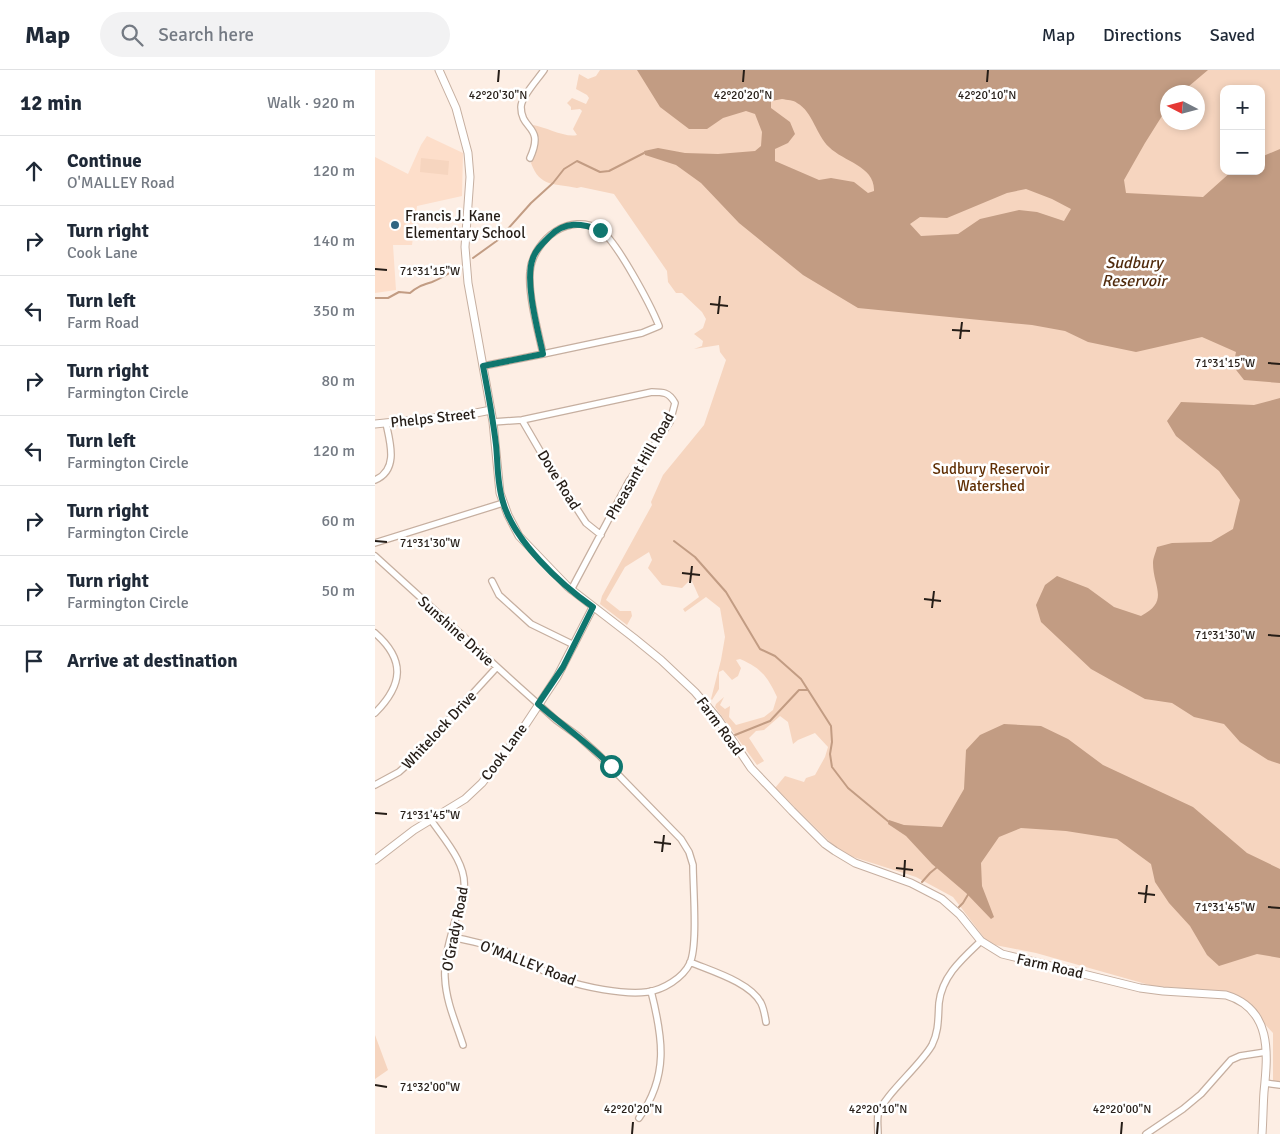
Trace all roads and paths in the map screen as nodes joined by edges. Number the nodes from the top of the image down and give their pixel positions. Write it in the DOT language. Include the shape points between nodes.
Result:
graph roads {
  1 [pos="439,70"];
  2 [pos="543,70"];
  3 [pos="530,158"];
  4 [pos="543,354"];
  5 [pos="483,366"];
  6 [pos="491,410"];
  7 [pos="522,420"];
  8 [pos="493,422"];
  9 [pos="386,423"];
  10 [pos="375,424"];
  11 [pos="375,480"];
  12 [pos="503,503"];
  13 [pos="601,535"];
  14 [pos="375,543"];
  15 [pos="375,556"];
  16 [pos="492,581"];
  17 [pos="571,590"];
  18 [pos="593,607"];
  19 [pos="375,633"];
  20 [pos="574,645"];
  21 [pos="497,667"];
  22 [pos="538,704"];
  23 [pos="375,713"];
  24 [pos="375,785"];
  25 [pos="431,820"];
  26 [pos="375,860"];
  27 [pos="452,937"];
  28 [pos="981,941"];
  29 [pos="691,962"];
  30 [pos="651,991"];
  31 [pos="766,1022"];
  32 [pos="463,1045"];
  33 [pos="1266,1052"];
  34 [pos="1265,1083"];
  35 [pos="1280,1085"];
  36 [pos="639,1118"];
  37 [pos="878,1134"];
  38 [pos="1146,1134"];
  39 [pos="1262,1134"];
  1 -- 5 [label="street, Farm Road" via="458,113 468,153 471,177 465,259"];
  2 -- 3 [label="street" via="521,106 536,136"];
  4 -- 4 [label="street" via="530,286 533,258 540,246 565,226 577,224 600,230 623,258 659,326 641,333"];
  4 -- 5 [label="street"];
  5 -- 6 [label="street, Farm Road"];
  6 -- 8 [label="street, Farm Road"];
  6 -- 9 [label="street, Phelps Street"];
  7 -- 8 [label="street, Pheasant Hill Road"];
  7 -- 13 [label="street, Dove Road" via="586,523"];
  7 -- 13 [label="street, Pheasant Hill Road" via="652,392 670,395 675,403 670,422 635,470"];
  8 -- 12 [label="street, Farm Road"];
  9 -- 10 [label="street, Phelps Street"];
  9 -- 11 [label="street" via="392,459 388,469"];
  12 -- 14 [label="street"];
  12 -- 17 [label="street, Farm Road" via="519,536"];
  13 -- 17 [label="street, Pheasant Hill Road"];
  15 -- 21 [label="street, Sunshine Drive"];
  16 -- 20 [label="street" via="499,595 531,624"];
  17 -- 18 [label="street, Farm Road"];
  18 -- 20 [label="street, Cook Lane"];
  18 -- 28 [label="street, Farm Road" via="661,660 695,692 751,768 825,844 855,863 911,883 943,899"];
  19 -- 23 [label="street" via="395,659 397,670 393,692"];
  20 -- 22 [label="street, Cook Lane"];
  21 -- 22 [label="street, Sunshine Drive"];
  21 -- 24 [label="street, Whitelock Drive" via="409,763"];
  22 -- 25 [label="street, Cook Lane" via="482,783 465,800"];
  22 -- 29 [label="street" via="599,755 687,847 693,865 694,945"];
  25 -- 26 [label="street, Cook Lane"];
  25 -- 27 [label="street, O'Grady Road" via="464,875"];
  27 -- 30 [label="street, O'MALLEY Road" via="510,953 567,980 623,991"];
  27 -- 32 [label="street, O'Grady Road" via="445,964 445,985"];
  28 -- 33 [label="street, Farm Road" via="1013,958 1129,986 1236,998 1261,1023"];
  28 -- 37 [label="street" via="954,967 941,989 939,1019 932,1044 884,1103 878,1114"];
  29 -- 30 [label="street, O'MALLEY Road" via="677,979"];
  29 -- 31 [label="street" via="749,990 761,1003"];
  30 -- 36 [label="street" via="660,1034 661,1068 651,1100"];
  33 -- 34 [label="street, Farm Road"];
  33 -- 38 [label="street" via="1231,1060 1201,1094"];
  34 -- 35 [label="street"];
  34 -- 39 [label="street, Farm Road"];
}
